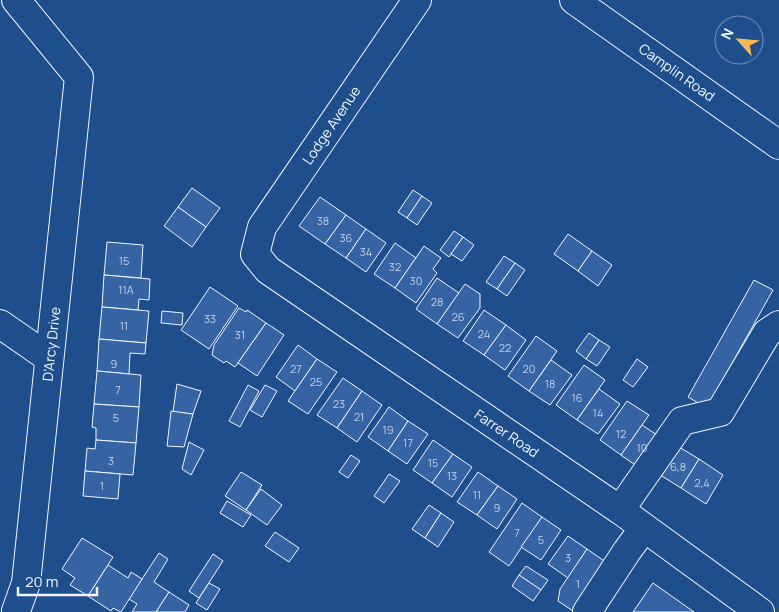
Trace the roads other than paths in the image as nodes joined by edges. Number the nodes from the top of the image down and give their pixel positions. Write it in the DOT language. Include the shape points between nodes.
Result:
graph roads {
  1 [pos="16,0"];
  2 [pos="417,0"];
  3 [pos="574,0"];
  4 [pos="779,145"];
  5 [pos="255,254"];
  6 [pos="0,324"];
  7 [pos="779,325"];
  8 [pos="49,358"];
  9 [pos="620,510"];
  10 [pos="644,528"];
  11 [pos="11,608"];
  12 [pos="755,608"];
  13 [pos="587,612"];
  14 [pos="722,612"];
  1 -- 8 [label="street, D'Arcy Drive" via="79,77"];
  2 -- 5 [label="street, Lodge Avenue" via="262,227"];
  3 -- 4 [label="street, Camplin Road"];
  5 -- 9 [label="street, Farrer Road" via="268,270"];
  6 -- 8 [label="street"];
  7 -- 9 [label="street" via="767,333 720,412 682,421"];
  8 -- 11 [label="street, D'Arcy Drive" via="26,583"];
  9 -- 10 [label="street, Farrer Road"];
  10 -- 12 [label="street, Farrer Road"];
  10 -- 13 [label="street"];
  12 -- 14 [label="street"];
}
